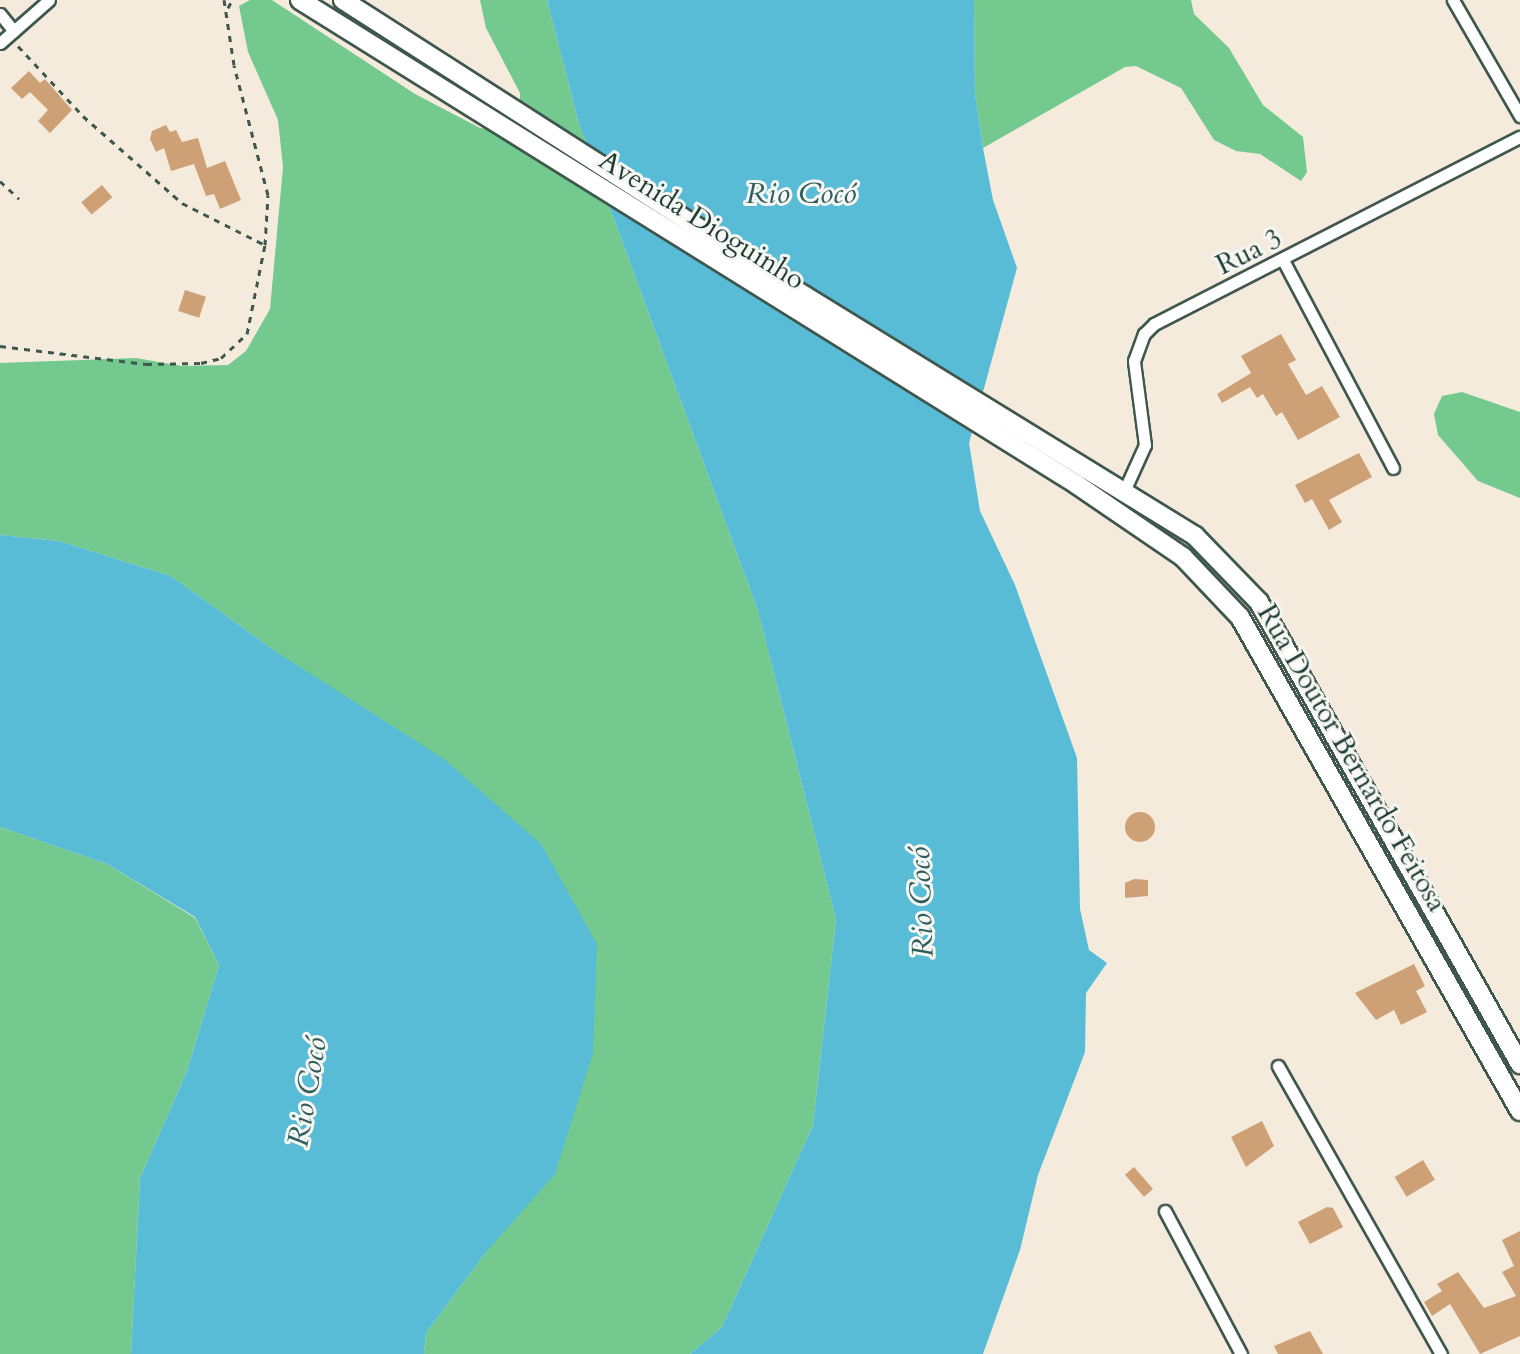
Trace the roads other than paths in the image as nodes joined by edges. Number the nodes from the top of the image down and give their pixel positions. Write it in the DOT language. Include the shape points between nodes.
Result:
graph roads {
  1 [pos="49,0"];
  2 [pos="300,0"];
  3 [pos="343,0"];
  4 [pos="1453,0"];
  5 [pos="0,14"];
  6 [pos="7,37"];
  7 [pos="1520,116"];
  8 [pos="1520,137"];
  9 [pos="1284,262"];
  10 [pos="1087,466"];
  11 [pos="1393,468"];
  12 [pos="1076,484"];
  13 [pos="1125,489"];
  14 [pos="1520,1064"];
  15 [pos="1278,1066"];
  16 [pos="1520,1111"];
  17 [pos="1165,1211"];
  18 [pos="1241,1354"];
  19 [pos="1441,1354"];
  1 -- 6 [label="street"];
  2 -- 12 [label="main road, Avenida Dioguinho"];
  3 -- 10 [label="main road, Avenida Dioguinho" via="805,296"];
  4 -- 7 [label="street"];
  5 -- 6 [label="street"];
  8 -- 9 [label="street, Rua 3"];
  9 -- 11 [label="street"];
  9 -- 13 [label="street, Rua 3" via="1144,334 1134,361 1145,445"];
  10 -- 13 [label="main road, Rua Doutor Bernardo Feitosa"];
  12 -- 16 [label="main road, Rua Doutor Bernardo Feitosa" via="1183,557 1240,617"];
  13 -- 14 [label="main road, Rua Doutor Bernardo Feitosa" via="1195,536 1259,602"];
  15 -- 19 [label="street"];
  17 -- 18 [label="street"];
}
